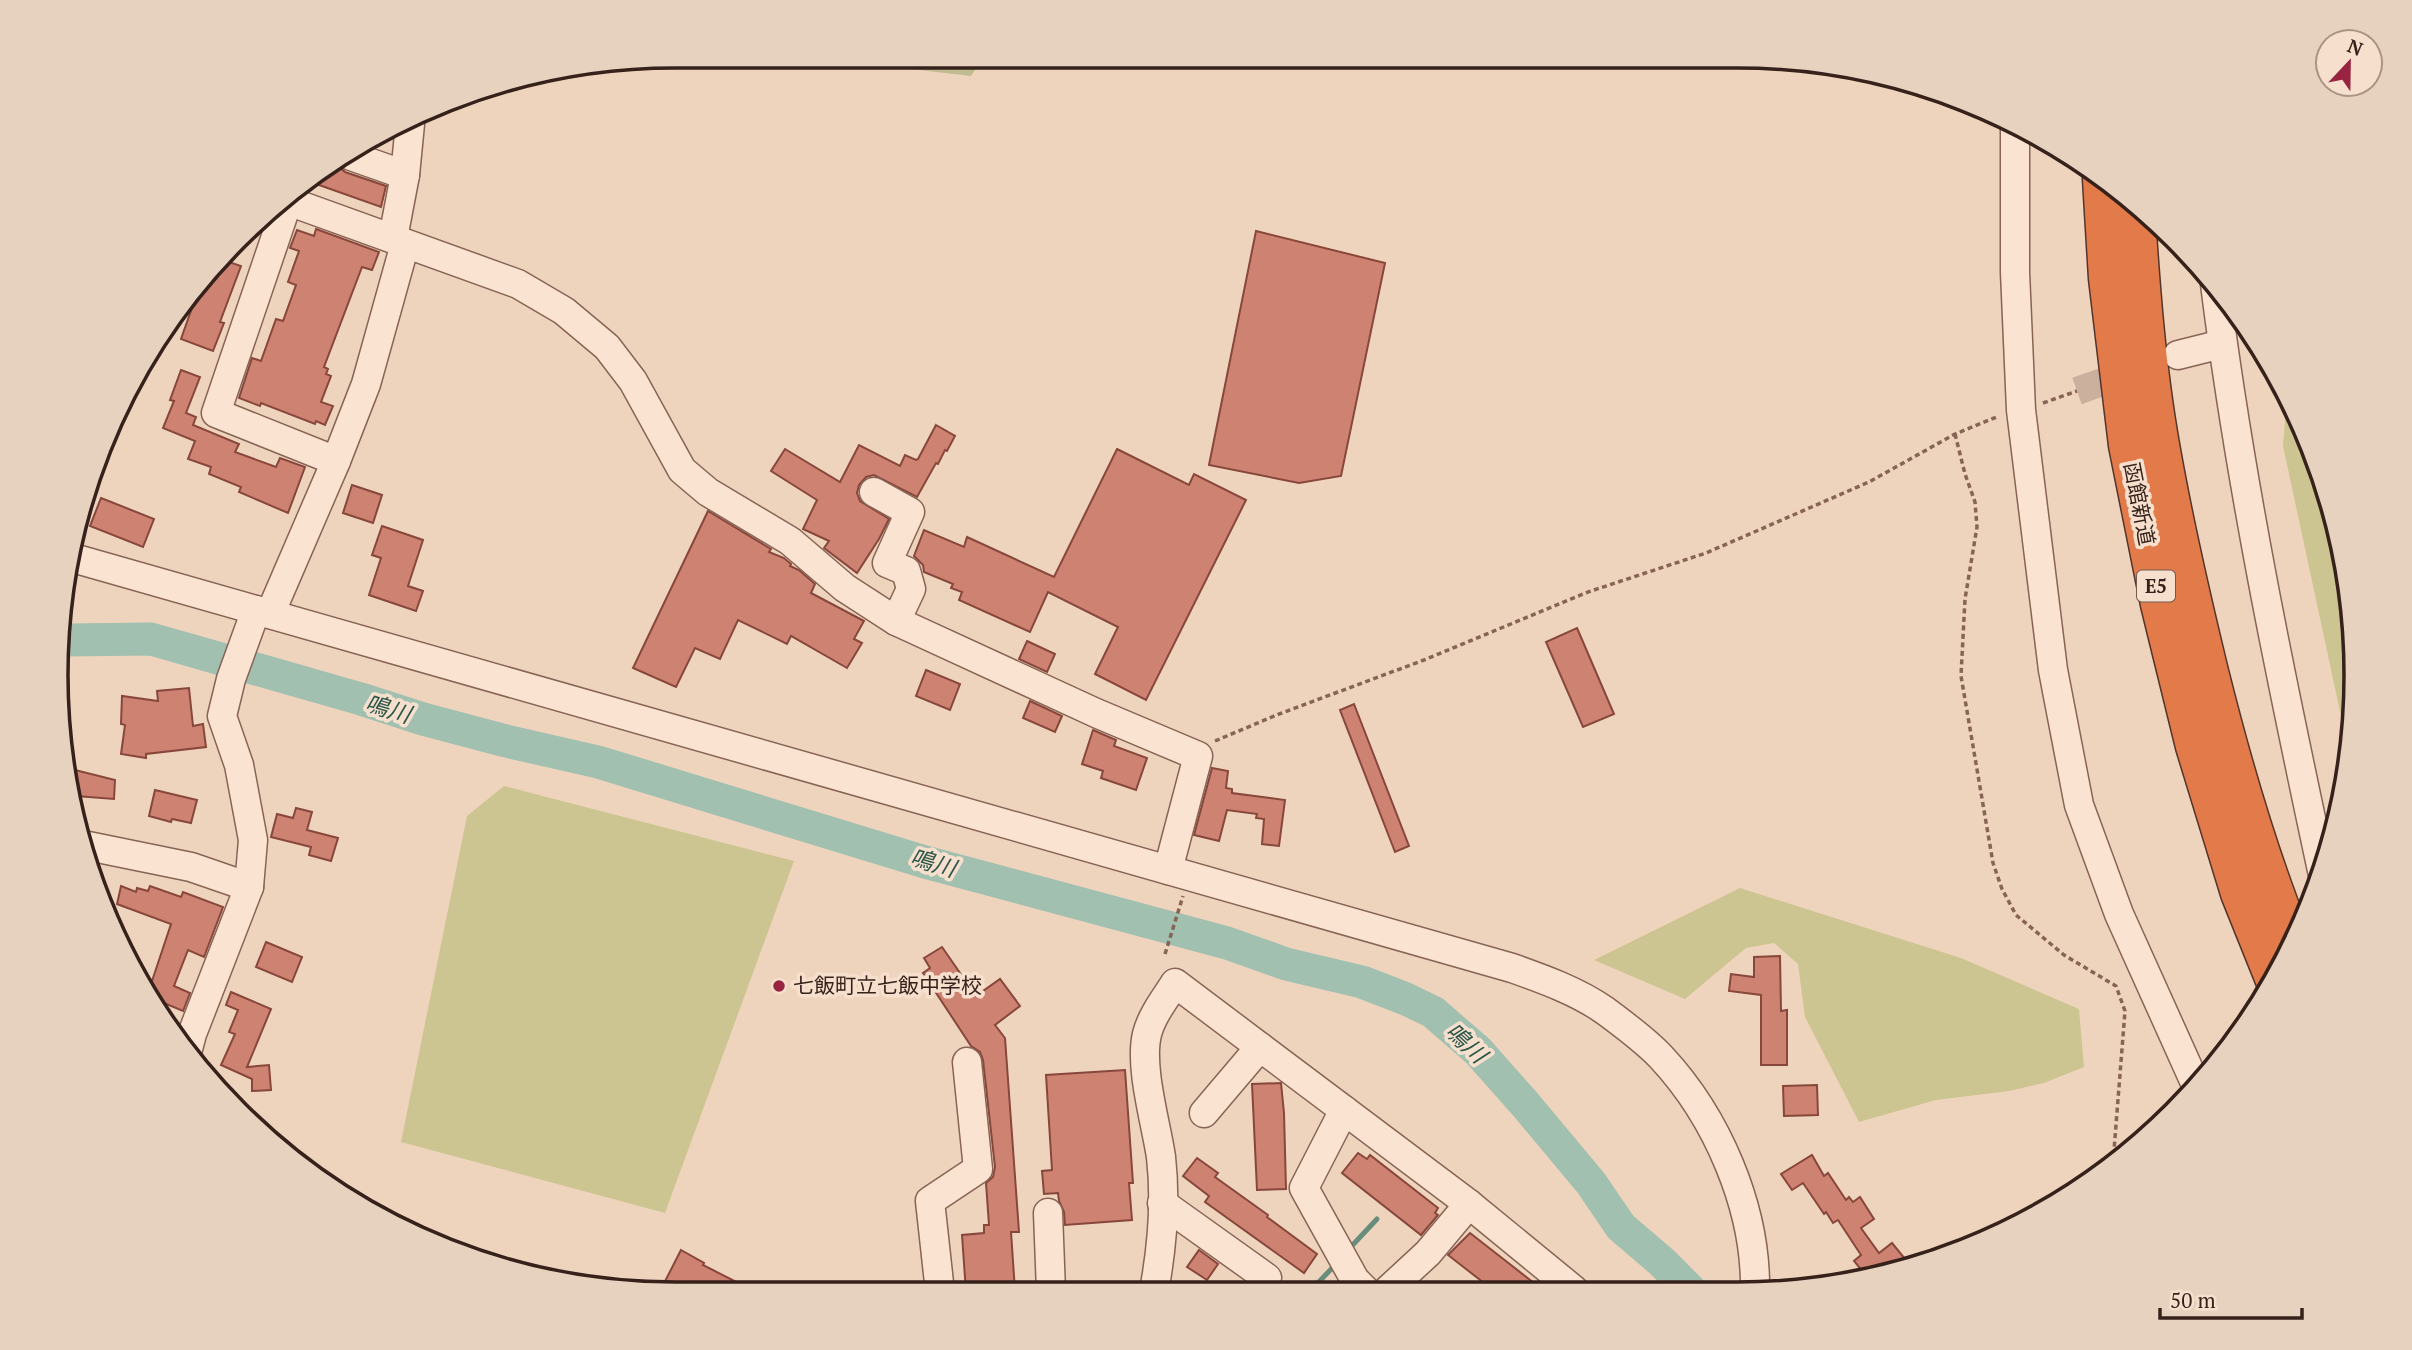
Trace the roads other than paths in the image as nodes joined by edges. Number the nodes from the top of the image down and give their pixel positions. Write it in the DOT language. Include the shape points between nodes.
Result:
graph roads {
  1 [pos="409,130"];
  2 [pos="2015,136"];
  3 [pos="358,159"];
  4 [pos="405,175"];
  5 [pos="2103,192"];
  6 [pos="294,203"];
  7 [pos="284,211"];
  8 [pos="2136,218"];
  9 [pos="399,241"];
  10 [pos="2217,305"];
  11 [pos="2222,344"];
  12 [pos="2178,355"];
  13 [pos="336,461"];
  14 [pos="874,492"];
  15 [pos="79,560"];
  16 [pos="263,612"];
  17 [pos="896,621"];
  18 [pos="93,847"];
  19 [pos="2318,850"];
  20 [pos="1171,879"];
  21 [pos="249,887"];
  22 [pos="2288,928"];
  23 [pos="2269,965"];
  24 [pos="191,1039"];
  25 [pos="1260,1047"];
  26 [pos="967,1062"];
  27 [pos="2192,1076"];
  28 [pos="1344,1110"];
  29 [pos="1204,1112"];
  30 [pos="1162,1203"];
  31 [pos="1469,1205"];
  32 [pos="1048,1213"];
  33 [pos="1267,1278"];
  34 [pos="1754,1281"];
  35 [pos="939,1282"];
  36 [pos="1051,1282"];
  37 [pos="1156,1282"];
  38 [pos="1357,1282"];
  39 [pos="1396,1282"];
  40 [pos="1561,1282"];
  1 -- 4 [label="street"];
  2 -- 27 [label="street" via="2021,410 2053,670 2079,805 2119,914"];
  3 -- 4 [label="street"];
  4 -- 9 [label="street"];
  5 -- 23 [label="highway, 函館新道 / E5" via="2127,445 2160,604 2195,746 2240,893"];
  6 -- 9 [label="street"];
  7 -- 13 [label="street" via="216,413"];
  8 -- 22 [label="highway, 函館新道 / E5" via="2160,443 2191,600 2227,744 2267,877"];
  9 -- 13 [label="street" via="366,384"];
  9 -- 17 [label="street" via="518,284 564,311 607,347 633,381 682,470 708,492 790,541 845,588"];
  10 -- 11 [label="street"];
  11 -- 12 [label="street"];
  11 -- 19 [label="street" via="2270,625"];
  13 -- 16 [label="street"];
  14 -- 17 [label="street" via="911,512 887,563 906,571 911,589"];
  15 -- 16 [label="street"];
  16 -- 20 [label="street"];
  16 -- 21 [label="street" via="244,642 222,716 239,765 253,840"];
  17 -- 20 [label="street" via="1198,756"];
  18 -- 21 [label="street" via="191,867"];
  20 -- 34 [label="street" via="1512,968 1602,1008 1660,1056 1711,1123 1733,1173 1750,1232"];
  21 -- 24 [label="street"];
  25 -- 28 [label="street"];
  25 -- 29 [label="street"];
  25 -- 30 [label="street" via="1175,982 1153,1017 1145,1054 1161,1159"];
  26 -- 35 [label="street" via="978,1169 930,1201"];
  28 -- 31 [label="street"];
  28 -- 38 [label="street" via="1304,1188"];
  30 -- 33 [label="street"];
  30 -- 37 [label="street" via="1162,1251"];
  31 -- 39 [label="street"];
  31 -- 40 [label="street"];
  32 -- 36 [label="street"];
}
